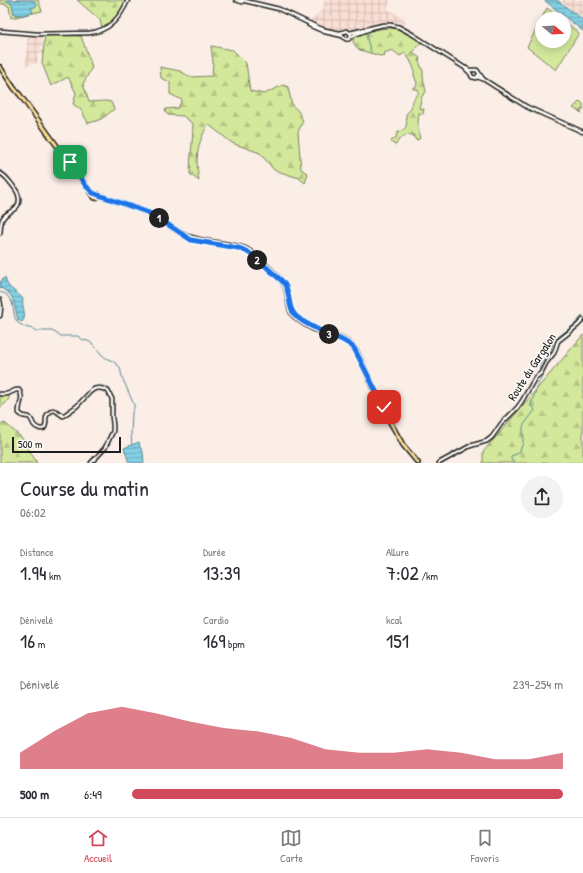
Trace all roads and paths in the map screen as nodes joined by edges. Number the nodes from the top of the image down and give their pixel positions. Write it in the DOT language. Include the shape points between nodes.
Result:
graph roads {
  1 [pos="128,0"];
  2 [pos="236,0"];
  3 [pos="241,0"];
  4 [pos="402,28"];
  5 [pos="0,31"];
  6 [pos="344,32"];
  7 [pos="350,33"];
  8 [pos="343,36"];
  9 [pos="351,37"];
  10 [pos="0,67"];
  11 [pos="465,68"];
  12 [pos="473,70"];
  13 [pos="470,73"];
  14 [pos="478,76"];
  15 [pos="20,95"];
  16 [pos="583,131"];
  17 [pos="0,173"];
  18 [pos="0,233"];
  19 [pos="184,235"];
  20 [pos="259,259"];
  21 [pos="261,263"];
  22 [pos="281,280"];
  23 [pos="0,300"];
  24 [pos="0,316"];
  25 [pos="583,320"];
  26 [pos="0,394"];
  27 [pos="418,462"];
  28 [pos="91,463"];
  29 [pos="439,463"];
  1 -- 5 [label="main road" via="116,20 97,32 38,34"];
  2 -- 8 [label="main road" via="278,10 316,29"];
  3 -- 6 [label="main road" via="279,9 317,27"];
  4 -- 7 [label="main road" via="383,25"];
  4 -- 9 [label="main road" via="382,26"];
  4 -- 11 [label="main road"];
  6 -- 7 [label="main road"];
  6 -- 8 [label="main road"];
  7 -- 9 [label="main road"];
  8 -- 9 [label="main road" via="346,40"];
  10 -- 15 [label="main road"];
  10 -- 15 [label="main road"];
  11 -- 12 [label="main road"];
  11 -- 13 [label="main road"];
  12 -- 13 [label="main road"];
  12 -- 14 [label="main road" via="478,70"];
  13 -- 14 [label="main road" via="472,77"];
  14 -- 16 [label="main road" via="527,106"];
  15 -- 19 [label="main road" via="90,191 152,214"];
  17 -- 18 [label="main road" via="11,182 19,198 17,207 2,218"];
  19 -- 20 [label="main road" via="201,241 244,248"];
  19 -- 21 [label="main road" via="193,240 244,250"];
  20 -- 21 [label="main road"];
  20 -- 22 [label="main road"];
  21 -- 22 [label="main road"];
  22 -- 27 [label="main road" via="295,316 349,343 354,348 403,445"];
  23 -- 24 [label="main road"];
  25 -- 29 [label="main road, Route du Gargalon" via="558,341 554,353 541,373 535,378 517,408 491,439 470,446"];
  26 -- 28 [label="main road" via="19,390 22,398 19,413 31,418 34,425 42,429 46,426 47,415 53,410 62,416 77,406 94,389 108,391 112,399 113,431 105,448"];
}
